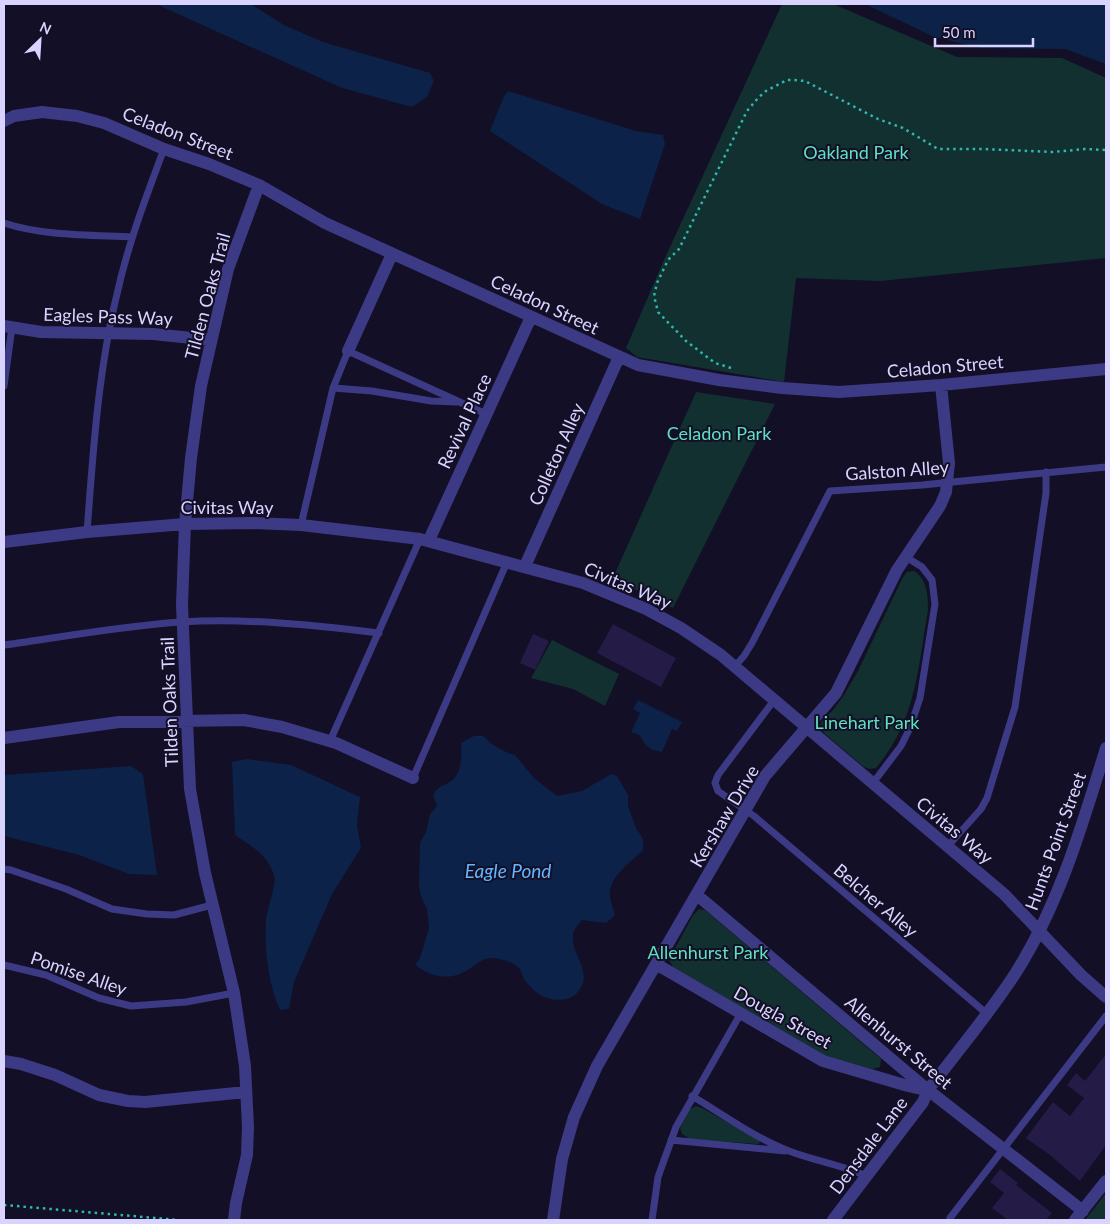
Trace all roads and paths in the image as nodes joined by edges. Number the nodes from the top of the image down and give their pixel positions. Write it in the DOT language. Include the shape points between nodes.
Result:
graph roads {
  1 [pos="4,121"];
  2 [pos="164,149"];
  3 [pos="1106,150"];
  4 [pos="259,185"];
  5 [pos="4,223"];
  6 [pos="132,237"];
  7 [pos="392,254"];
  8 [pos="531,317"];
  9 [pos="8,326"];
  10 [pos="109,333"];
  11 [pos="211,340"];
  12 [pos="348,351"];
  13 [pos="619,357"];
  14 [pos="737,368"];
  15 [pos="1106,370"];
  16 [pos="941,385"];
  17 [pos="4,386"];
  18 [pos="333,388"];
  19 [pos="459,402"];
  20 [pos="486,414"];
  21 [pos="1106,467"];
  22 [pos="1046,472"];
  23 [pos="948,482"];
  24 [pos="185,524"];
  25 [pos="301,525"];
  26 [pos="87,532"];
  27 [pos="424,540"];
  28 [pos="4,542"];
  29 [pos="906,557"];
  30 [pos="507,562"];
  31 [pos="525,566"];
  32 [pos="183,622"];
  33 [pos="379,633"];
  34 [pos="4,645"];
  35 [pos="735,666"];
  36 [pos="775,699"];
  37 [pos="186,722"];
  38 [pos="808,727"];
  39 [pos="4,738"];
  40 [pos="330,741"];
  41 [pos="1106,748"];
  42 [pos="413,778"];
  43 [pos="873,783"];
  44 [pos="745,811"];
  45 [pos="948,846"];
  46 [pos="4,869"];
  47 [pos="697,895"];
  48 [pos="212,904"];
  49 [pos="1039,931"];
  50 [pos="4,964"];
  51 [pos="656,964"];
  52 [pos="234,993"];
  53 [pos="1106,997"];
  54 [pos="986,1013"];
  55 [pos="741,1014"];
  56 [pos="1106,1016"];
  57 [pos="4,1060"];
  58 [pos="928,1090"];
  59 [pos="246,1092"];
  60 [pos="692,1096"];
  61 [pos="671,1140"];
  62 [pos="1003,1149"];
  63 [pos="790,1152"];
  64 [pos="866,1176"];
  65 [pos="1106,1181"];
  66 [pos="4,1205"];
  67 [pos="1079,1216"];
  68 [pos="950,1218"];
  69 [pos="180,1220"];
  70 [pos="234,1220"];
  71 [pos="553,1220"];
  72 [pos="652,1220"];
  73 [pos="833,1220"];
  1 -- 2 [label="street, Celadon Street" via="14,116 42,112 77,116 104,123"];
  2 -- 4 [label="street, Celadon Street"];
  2 -- 6 [label="lane"];
  3 -- 14 [label="path" via="938,149 805,81 788,80 771,88 747,111 679,249 668,260 654,296 658,312 686,341 715,363"];
  4 -- 7 [label="street, Celadon Street" via="325,223"];
  4 -- 11 [label="street, Tilden Oaks Trail" via="228,269"];
  5 -- 6 [label="lane" via="20,228"];
  6 -- 10 [label="lane"];
  7 -- 8 [label="street, Celadon Street"];
  7 -- 12 [label="street"];
  8 -- 13 [label="street, Celadon Street"];
  8 -- 20 [label="street, Revival Place"];
  9 -- 10 [label="street, Eagles Pass Way" via="40,332"];
  9 -- 17 [label="lane"];
  10 -- 11 [label="street, Eagles Pass Way"];
  10 -- 26 [label="lane" via="94,437"];
  11 -- 24 [label="street, Tilden Oaks Trail" via="190,458"];
  12 -- 18 [label="lane"];
  12 -- 19 [label="lane"];
  13 -- 16 [label="street, Celadon Street" via="638,365 672,372 782,388 839,392"];
  13 -- 31 [label="street, Colleton Alley"];
  15 -- 16 [label="street, Celadon Street"];
  16 -- 23 [label="street, Kershaw Drive"];
  18 -- 19 [label="lane"];
  18 -- 25 [label="lane"];
  19 -- 20 [label="lane"];
  20 -- 27 [label="street, Revival Place"];
  21 -- 22 [label="lane, Galston Alley"];
  22 -- 23 [label="lane, Galston Alley"];
  22 -- 45 [label="lane" via="1046,493 1015,707 987,798"];
  23 -- 29 [label="street, Kershaw Drive" via="940,506"];
  23 -- 35 [label="lane, Galston Alley" via="830,491 752,642"];
  24 -- 25 [label="street, Civitas Way"];
  24 -- 26 [label="street, Civitas Way"];
  24 -- 32 [label="street, Tilden Oaks Trail"];
  25 -- 27 [label="street, Civitas Way"];
  26 -- 28 [label="street, Civitas Way"];
  27 -- 30 [label="street, Civitas Way"];
  27 -- 33 [label="lane"];
  29 -- 38 [label="street, Kershaw Drive" via="836,693"];
  29 -- 43 [label="lane" via="922,567 932,580 935,604 915,713 901,746"];
  30 -- 31 [label="street, Civitas Way"];
  30 -- 42 [label="lane"];
  31 -- 35 [label="street, Civitas Way" via="583,583 646,609 681,628"];
  32 -- 33 [label="lane" via="256,622"];
  32 -- 34 [label="lane"];
  32 -- 37 [label="street, Tilden Oaks Trail"];
  33 -- 40 [label="lane"];
  35 -- 36 [label="street, Civitas Way"];
  36 -- 38 [label="street, Civitas Way"];
  36 -- 44 [label="lane, Belcher Alley" via="715,783 718,791"];
  37 -- 39 [label="street" via="119,722"];
  37 -- 40 [label="street" via="244,720"];
  37 -- 48 [label="street, Tilden Oaks Trail" via="190,789"];
  38 -- 43 [label="street, Civitas Way"];
  38 -- 44 [label="street, Kershaw Drive" via="765,776"];
  40 -- 42 [label="street"];
  41 -- 49 [label="street, Hunts Point Street" via="1077,842"];
  43 -- 45 [label="street, Civitas Way"];
  44 -- 47 [label="street, Kershaw Drive"];
  44 -- 54 [label="lane, Belcher Alley"];
  45 -- 49 [label="street, Civitas Way" via="1004,894"];
  46 -- 48 [label="lane" via="66,889 112,909 174,915"];
  47 -- 51 [label="street, Kershaw Drive"];
  47 -- 58 [label="street, Allenhurst Street"];
  48 -- 52 [label="street, Tilden Oaks Trail"];
  49 -- 53 [label="street, Civitas Way"];
  49 -- 54 [label="street, Hunts Point Street" via="1015,974"];
  50 -- 52 [label="lane, Pomise Alley" via="46,975 99,998 131,1006 186,1002"];
  51 -- 55 [label="street, Dougla Street"];
  51 -- 71 [label="street, Kershaw Drive" via="597,1066 574,1117 562,1159"];
  52 -- 59 [label="street, Tilden Oaks Trail"];
  54 -- 58 [label="street, Hunts Point Street"];
  55 -- 58 [label="street, Dougla Street" via="823,1061"];
  55 -- 60 [label="lane"];
  56 -- 62 [label="lane"];
  57 -- 59 [label="street" via="55,1075 99,1095 128,1101"];
  58 -- 62 [label="street, Allenhurst Street"];
  58 -- 64 [label="street, Densdale Lane" via="924,1102"];
  59 -- 70 [label="street, Tilden Oaks Trail" via="248,1155"];
  60 -- 61 [label="lane"];
  60 -- 63 [label="lane"];
  61 -- 63 [label="lane"];
  61 -- 72 [label="lane" via="658,1177"];
  62 -- 67 [label="street, Allenhurst Street"];
  62 -- 68 [label="lane"];
  63 -- 64 [label="lane"];
  64 -- 73 [label="street, Densdale Lane"];
  65 -- 67 [label="street"];
  66 -- 69 [label="path"];
}
